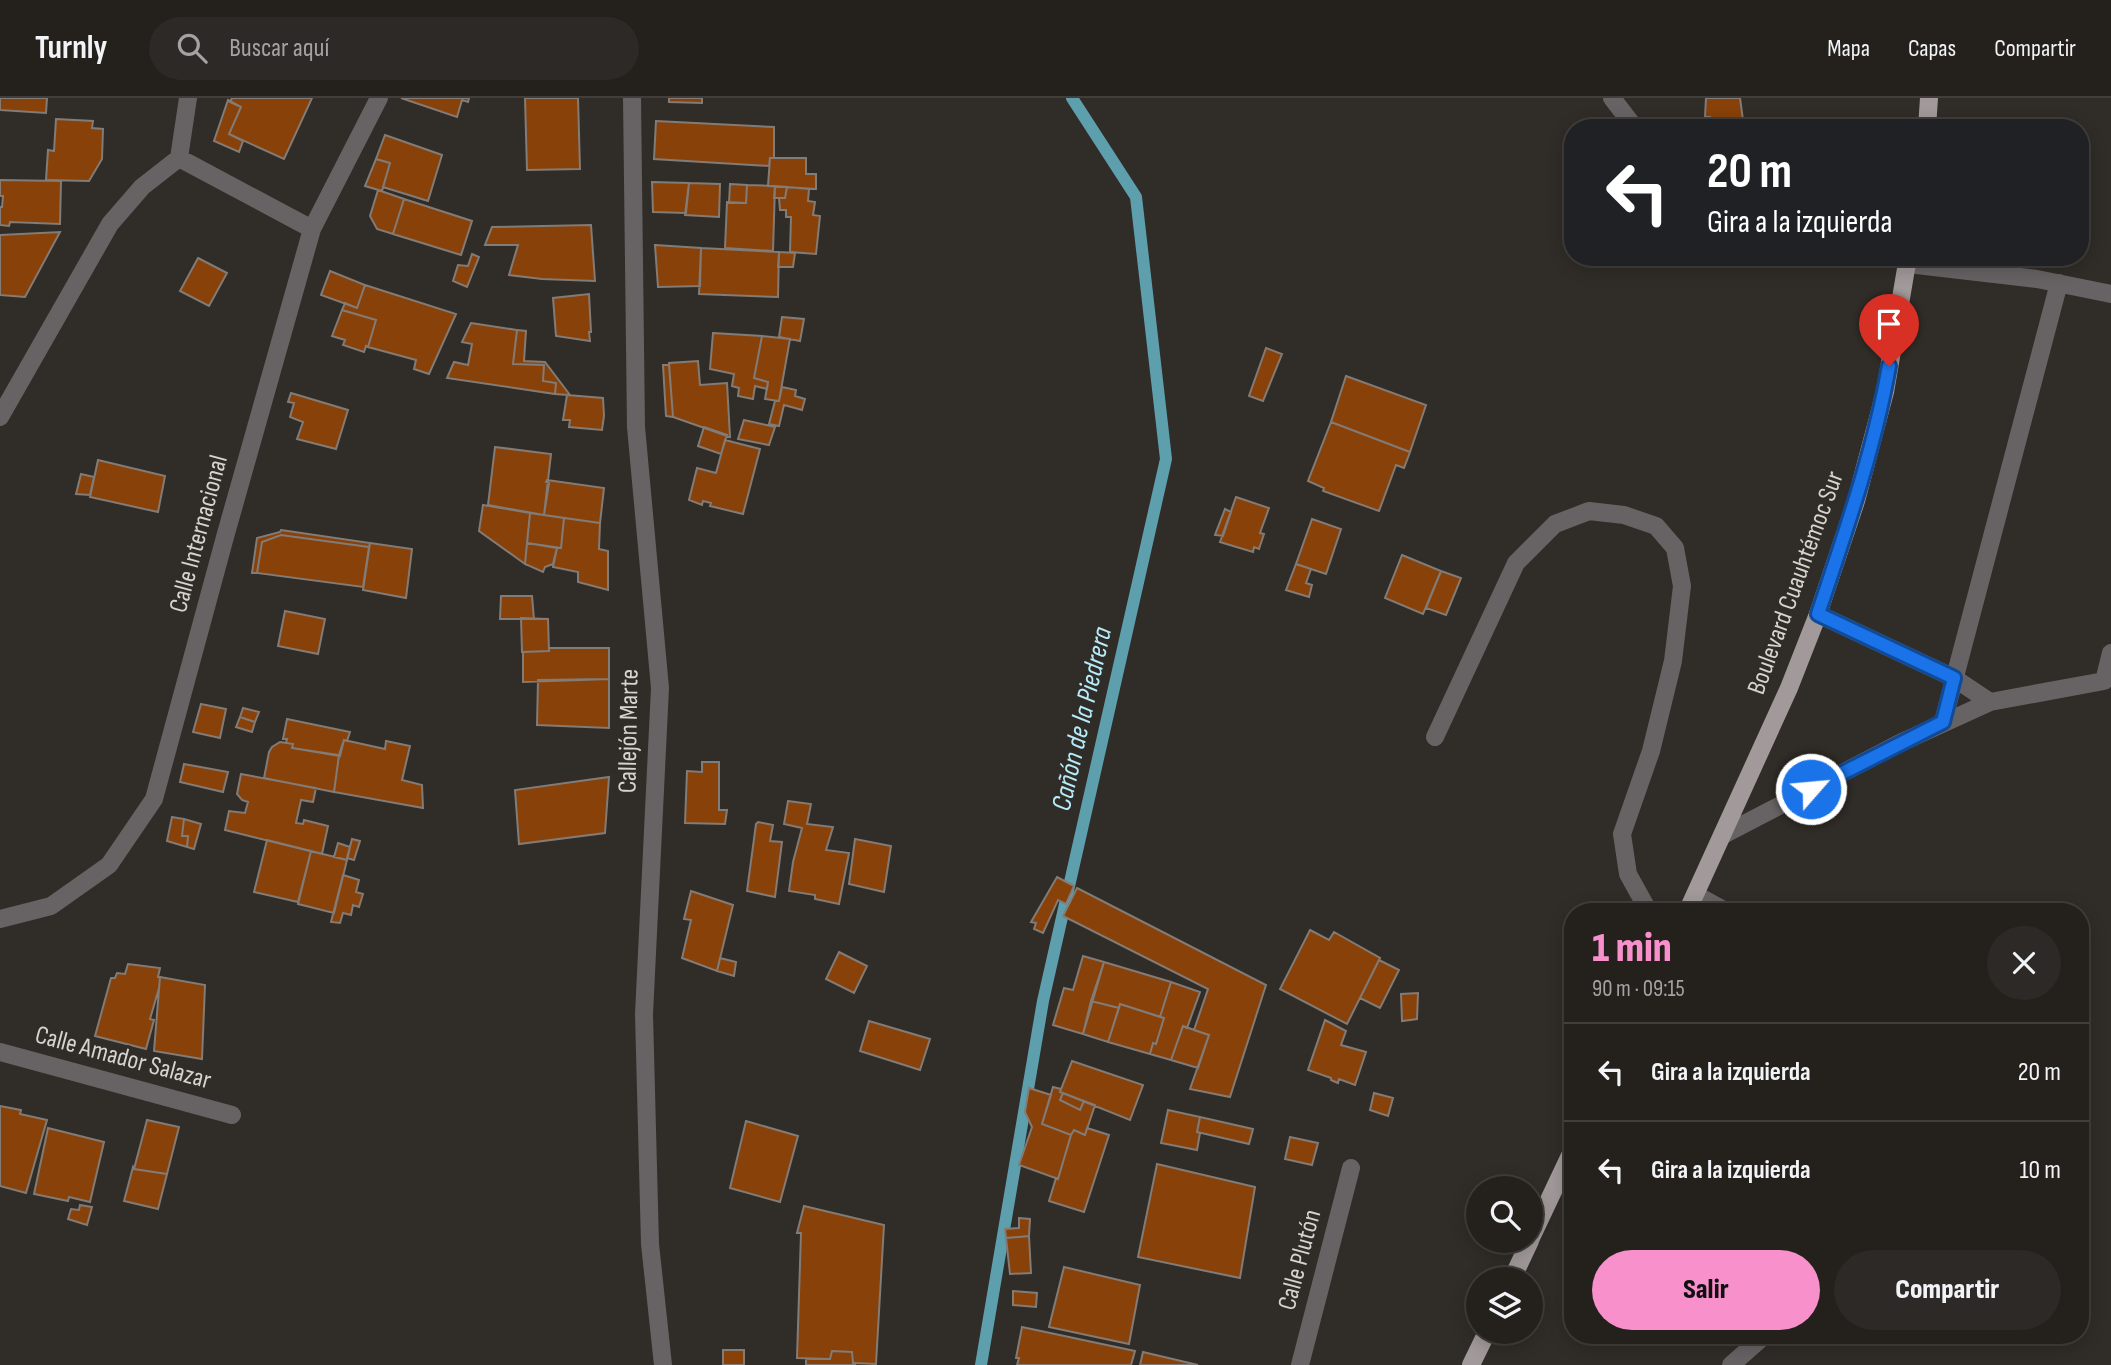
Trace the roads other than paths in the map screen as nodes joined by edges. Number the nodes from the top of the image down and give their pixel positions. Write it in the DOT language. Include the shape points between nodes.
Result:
graph roads {
  1 [pos="188,98"];
  2 [pos="380,98"];
  3 [pos="632,98"];
  4 [pos="1612,98"];
  5 [pos="1929,98"];
  6 [pos="1628,119"];
  7 [pos="1928,119"];
  8 [pos="179,158"];
  9 [pos="312,229"];
  10 [pos="1907,266"];
  11 [pos="1947,266"];
  12 [pos="2059,283"];
  13 [pos="2111,294"];
  14 [pos="0,417"];
  15 [pos="1818,614"];
  16 [pos="2111,653"];
  17 [pos="1954,678"];
  18 [pos="1990,702"];
  19 [pos="1943,722"];
  20 [pos="1435,737"];
  21 [pos="1723,835"];
  22 [pos="1696,895"];
  23 [pos="1644,903"];
  24 [pos="1692,903"];
  25 [pos="1711,903"];
  26 [pos="0,919"];
  27 [pos="0,1052"];
  28 [pos="232,1115"];
  29 [pos="1351,1168"];
  30 [pos="1564,1168"];
  31 [pos="1543,1214"];
  32 [pos="1481,1344"];
  33 [pos="1755,1344"];
  34 [pos="663,1365"];
  35 [pos="1300,1365"];
  36 [pos="1471,1365"];
  37 [pos="1731,1365"];
  1 -- 8 [label="street"];
  2 -- 9 [label="street, Calle Internacional"];
  3 -- 34 [label="street, Callejón Marte" via="636,427 660,688 644,1014 650,1244"];
  4 -- 6 [label="street"];
  5 -- 7 [label="main road"];
  8 -- 9 [label="street"];
  8 -- 14 [label="street" via="142,187 110,224"];
  9 -- 26 [label="street, Calle Internacional" via="154,799 109,865 51,906"];
  10 -- 15 [label="main road, Boulevard Cuauhtémoc Sur" via="1885,392 1856,502"];
  11 -- 12 [label="street"];
  12 -- 13 [label="street"];
  12 -- 17 [label="street"];
  15 -- 17 [label="street"];
  15 -- 21 [label="main road, Boulevard Cuauhtémoc Sur"];
  16 -- 18 [label="street" via="2104,681"];
  17 -- 18 [label="street"];
  17 -- 19 [label="street"];
  18 -- 19 [label="street"];
  19 -- 21 [label="street"];
  20 -- 23 [label="street" via="1516,563 1555,524 1589,511 1624,515 1656,526 1675,548 1682,586 1673,660 1651,751 1622,835 1628,874"];
  21 -- 22 [label="main road, Boulevard Cuauhtémoc Sur"];
  22 -- 24 [label="main road, Boulevard Cuauhtémoc Sur"];
  22 -- 25 [label="street"];
  27 -- 28 [label="street, Calle Amador Salazar"];
  29 -- 35 [label="street, Calle Plutón"];
  30 -- 31 [label="main road"];
  32 -- 36 [label="main road"];
  33 -- 37 [label="street"];
}
